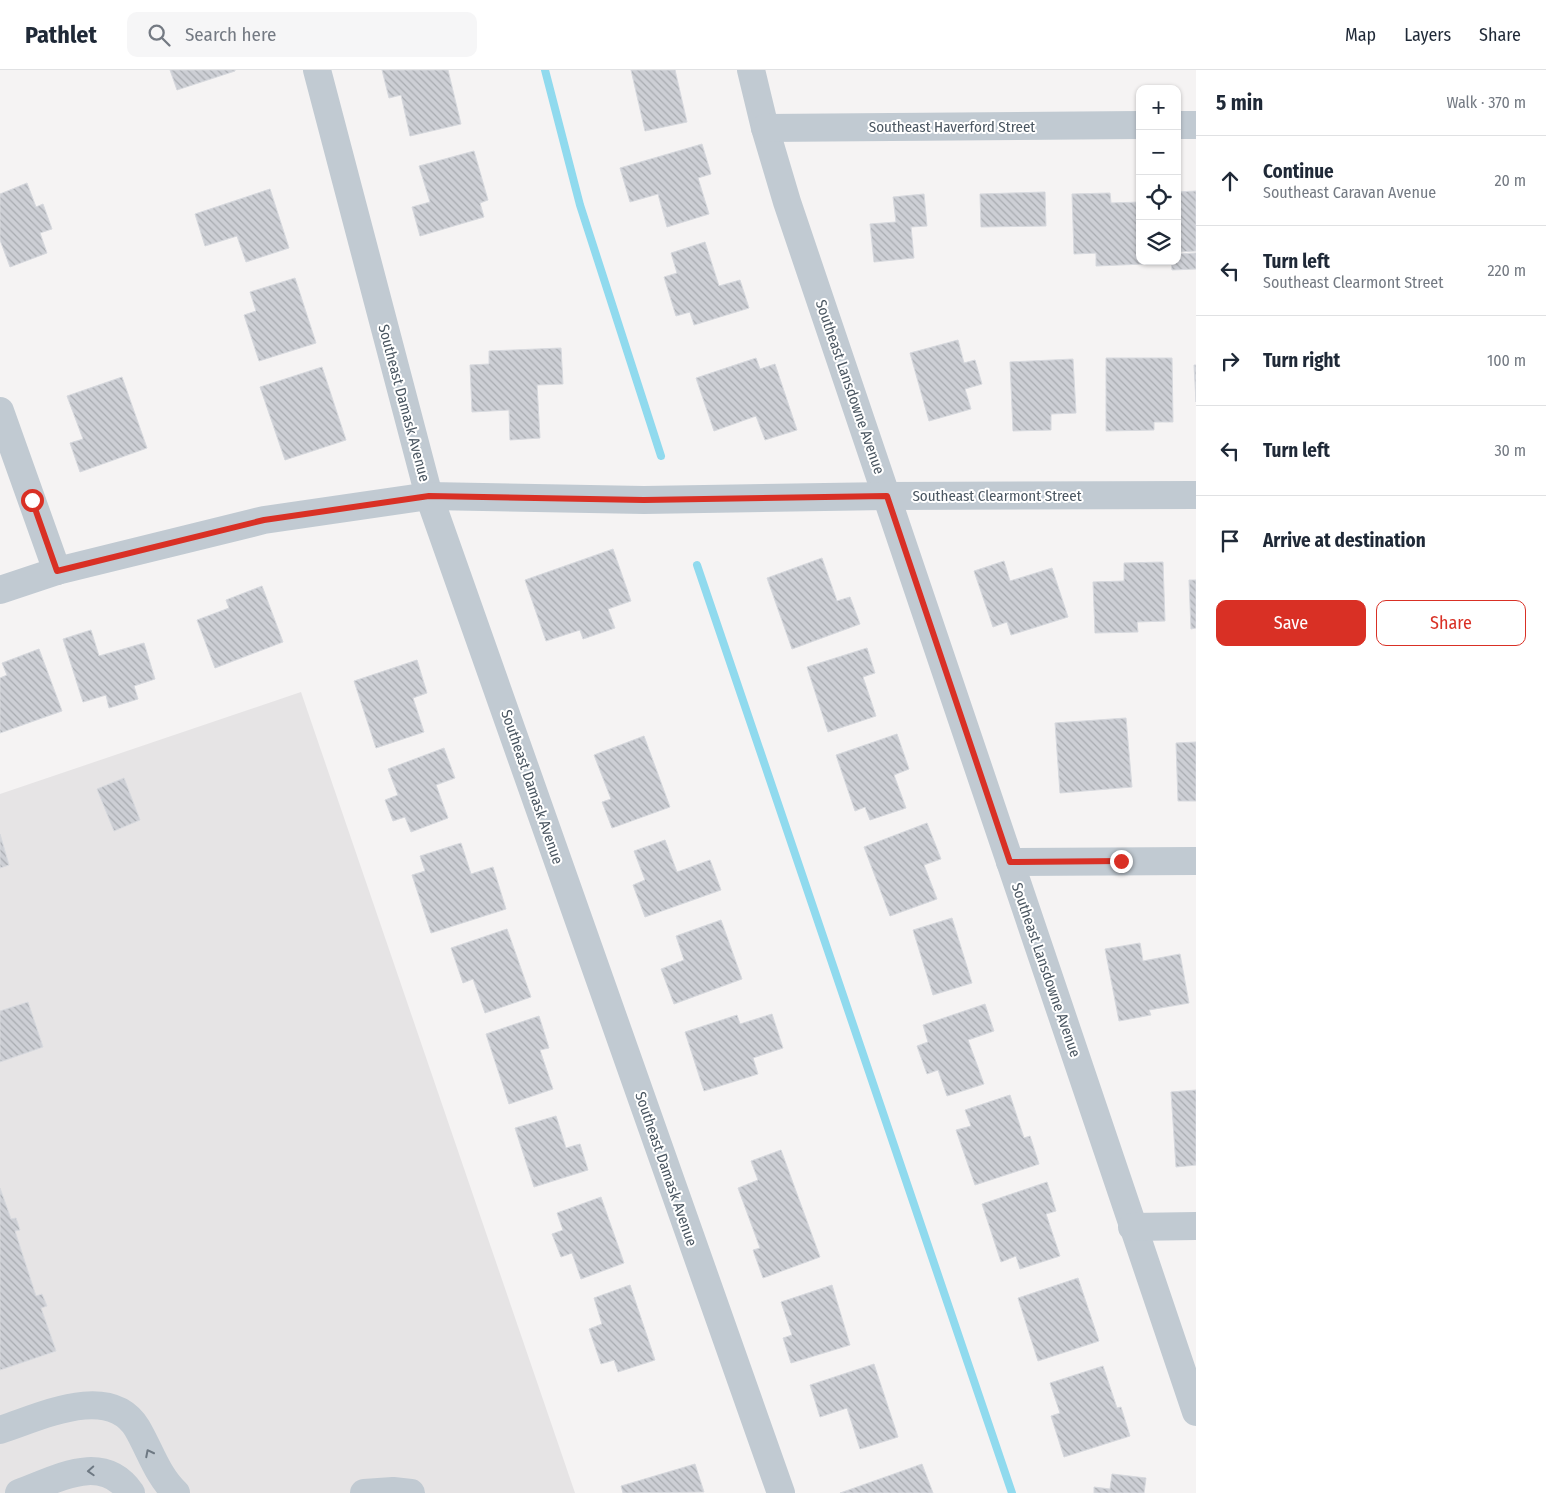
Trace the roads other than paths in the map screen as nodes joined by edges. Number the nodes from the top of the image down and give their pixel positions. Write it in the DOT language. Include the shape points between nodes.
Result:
graph roads {
  1 [pos="317,70"];
  2 [pos="751,70"];
  3 [pos="1136,125"];
  4 [pos="1181,125"];
  5 [pos="1196,125"];
  6 [pos="765,128"];
  7 [pos="0,411"];
  8 [pos="1196,495"];
  9 [pos="429,496"];
  10 [pos="887,496"];
  11 [pos="57,571"];
  12 [pos="0,590"];
  13 [pos="1196,861"];
  14 [pos="1010,862"];
  15 [pos="1196,1226"];
  16 [pos="1132,1227"];
  17 [pos="1196,1412"];
  18 [pos="0,1430"];
  19 [pos="19,1493"];
  20 [pos="131,1493"];
  21 [pos="176,1493"];
  22 [pos="364,1493"];
  23 [pos="411,1493"];
  24 [pos="781,1493"];
  1 -- 9 [label="street, Southeast Damask Avenue"];
  2 -- 6 [label="street, Southeast Lansdowne Avenue"];
  3 -- 6 [label="street, Southeast Haverford Street"];
  4 -- 5 [label="street"];
  6 -- 10 [label="street, Southeast Lansdowne Avenue"];
  7 -- 11 [label="street"];
  8 -- 10 [label="street, Southeast Clearmont Street"];
  9 -- 10 [label="street, Southeast Clearmont Street" via="644,500"];
  9 -- 11 [label="street, Southeast Clearmont Street" via="264,520"];
  9 -- 24 [label="street, Southeast Damask Avenue"];
  10 -- 14 [label="street, Southeast Lansdowne Avenue"];
  11 -- 12 [label="street, Southeast Clearmont Street"];
  13 -- 14 [label="street"];
  14 -- 16 [label="street, Southeast Lansdowne Avenue"];
  15 -- 16 [label="street"];
  16 -- 17 [label="street, Southeast Lansdowne Avenue"];
  21 -- 18 [label="street, one-way" via="159,1472 134,1423 113,1408 86,1404"];
  20 -- 19 [label="street, one-way" via="115,1477 94,1470"];
  22 -- 23 [label="street" via="393,1490"];
}
